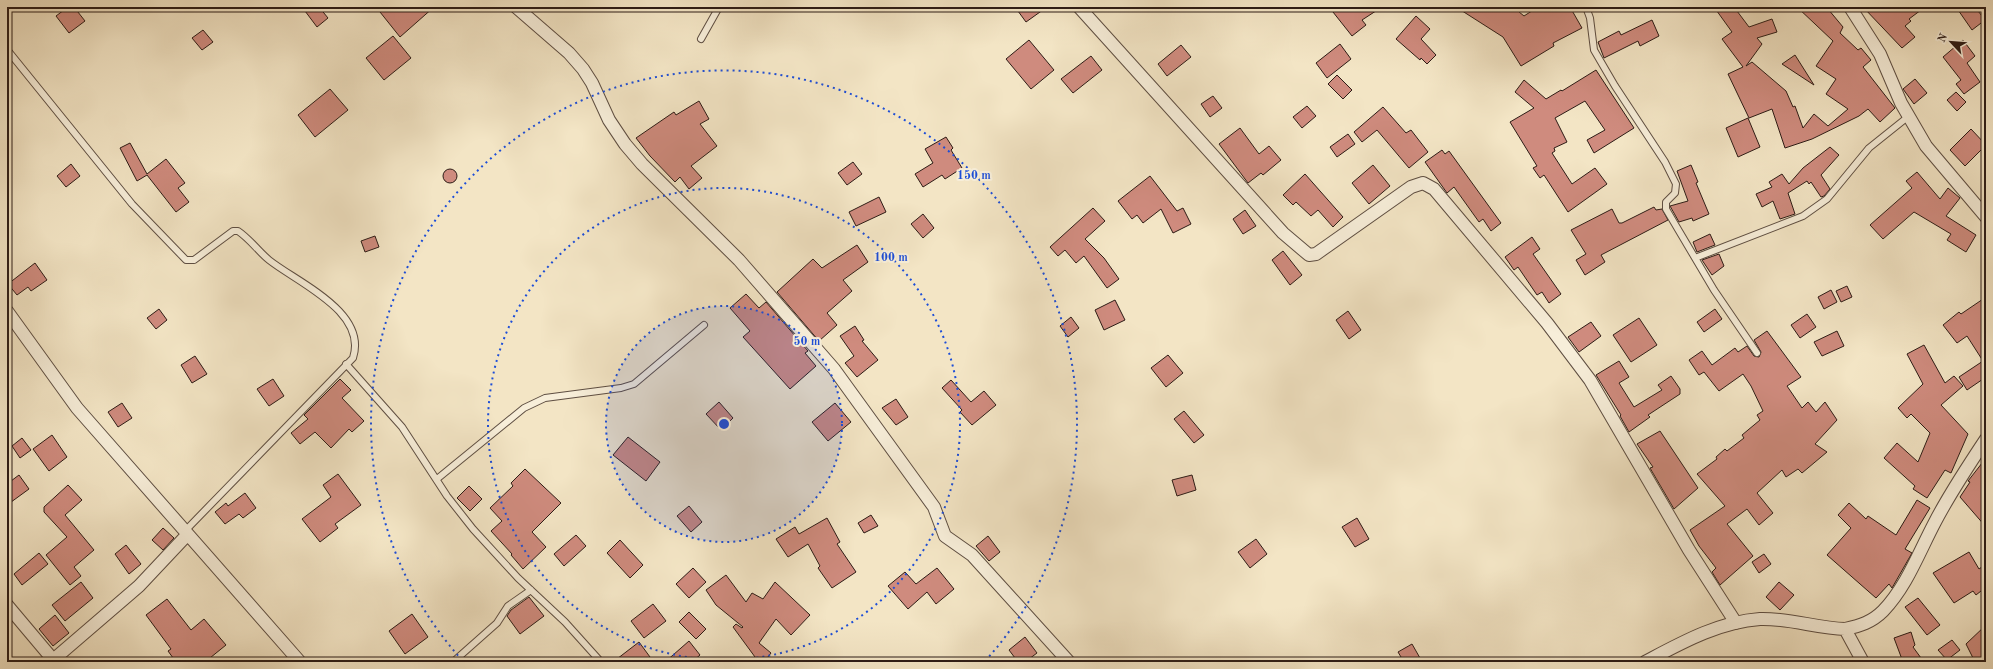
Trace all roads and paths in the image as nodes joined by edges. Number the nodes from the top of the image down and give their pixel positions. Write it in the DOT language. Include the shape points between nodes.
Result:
graph roads {
  1 [pos="516,7"];
  2 [pos="719,7"];
  3 [pos="1079,7"];
  4 [pos="1586,7"];
  5 [pos="1850,7"];
  6 [pos="701,39"];
  7 [pos="9,52"];
  8 [pos="1909,116"];
  9 [pos="1986,217"];
  10 [pos="1695,258"];
  11 [pos="7,311"];
  12 [pos="704,325"];
  13 [pos="1757,352"];
  14 [pos="346,364"];
  15 [pos="1986,438"];
  16 [pos="437,479"];
  17 [pos="186,533"];
  18 [pos="531,590"];
  19 [pos="7,605"];
  20 [pos="1736,623"];
  21 [pos="1845,629"];
  22 [pos="54,661"];
  23 [pos="300,662"];
  24 [pos="453,662"];
  25 [pos="601,662"];
  26 [pos="1069,662"];
  27 [pos="1645,662"];
  28 [pos="1862,662"];
  1 -- 26 [label="street" via="583,69 609,120 625,144 739,260 834,369 934,507 945,536 972,555"];
  2 -- 6 [label="lane"];
  3 -- 20 [label="street" via="1283,233 1309,255 1316,254 1411,187 1423,183 1434,190 1547,323 1590,380 1689,550"];
  4 -- 10 [label="lane" via="1594,50 1665,162 1676,184 1675,193 1666,202 1666,209"];
  5 -- 8 [label="street" via="1880,54"];
  7 -- 14 [label="lane" via="132,204 186,260 194,260 233,231 238,231 268,259 318,292 339,310 353,333 356,349 353,358"];
  8 -- 9 [label="street" via="1926,146"];
  8 -- 10 [label="lane" via="1869,148 1827,199 1803,216"];
  10 -- 13 [label="lane" via="1728,312"];
  11 -- 17 [label="street" via="77,408"];
  12 -- 16 [label="lane" via="634,384 545,398 524,408"];
  14 -- 16 [label="lane" via="402,427"];
  14 -- 17 [label="lane"];
  15 -- 21 [label="street" via="1950,494 1903,585 1883,611 1871,621"];
  16 -- 18 [label="lane" via="473,529"];
  17 -- 22 [label="street" via="139,586"];
  17 -- 23 [label="street"];
  18 -- 24 [label="lane" via="508,606 497,623"];
  18 -- 25 [label="lane" via="565,622"];
  19 -- 22 [label="street"];
  20 -- 21 [label="street" via="1760,619"];
  20 -- 27 [label="street" via="1708,631"];
  21 -- 28 [label="street"];
}
